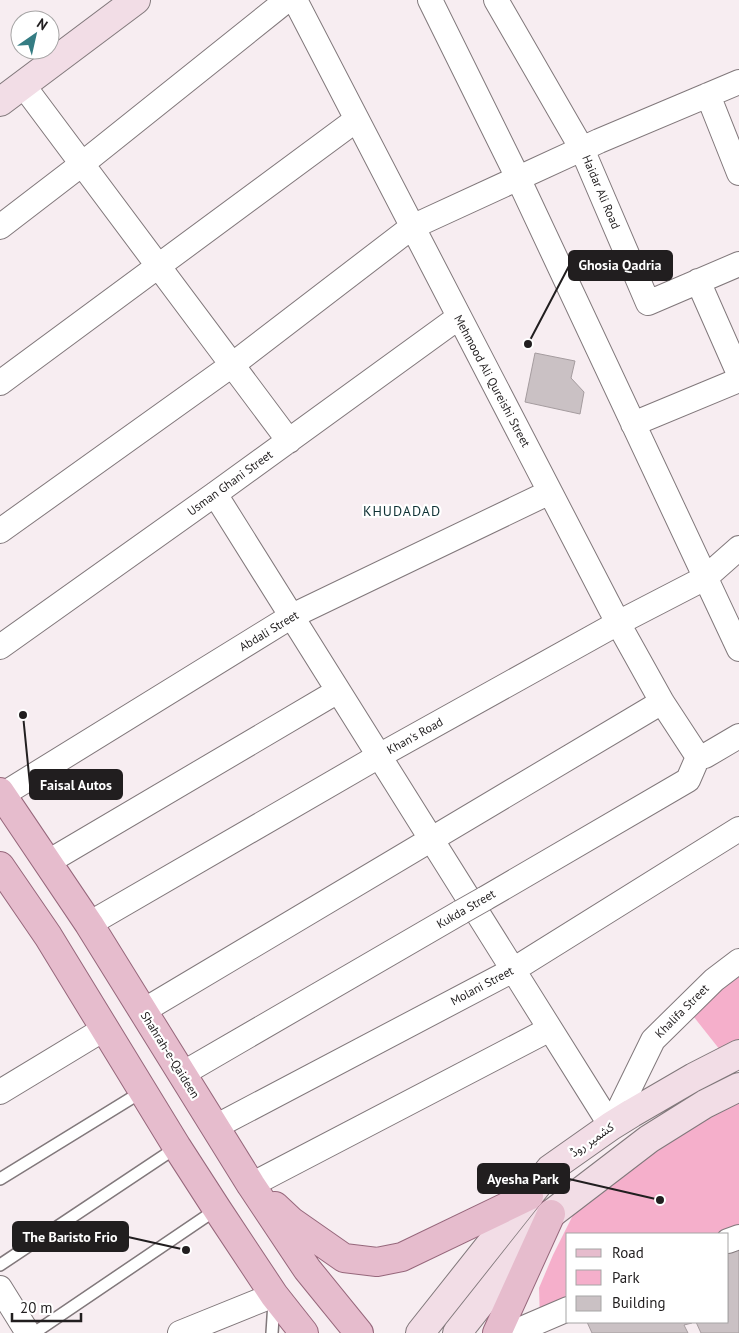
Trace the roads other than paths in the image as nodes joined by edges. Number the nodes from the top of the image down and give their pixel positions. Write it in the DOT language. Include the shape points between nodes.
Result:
graph roads {
  1 [pos="136,0"];
  2 [pos="287,0"];
  3 [pos="295,0"];
  4 [pos="430,0"];
  5 [pos="496,0"];
  6 [pos="739,82"];
  7 [pos="23,85"];
  8 [pos="708,95"];
  9 [pos="0,102"];
  10 [pos="356,120"];
  11 [pos="582,149"];
  12 [pos="82,164"];
  13 [pos="739,173"];
  14 [pos="518,178"];
  15 [pos="0,227"];
  16 [pos="412,227"];
  17 [pos="739,264"];
  18 [pos="158,265"];
  19 [pos="698,281"];
  20 [pos="459,316"];
  21 [pos="232,365"];
  22 [pos="739,374"];
  23 [pos="739,380"];
  24 [pos="0,383"];
  25 [pos="633,424"];
  26 [pos="289,440"];
  27 [pos="550,492"];
  28 [pos="215,494"];
  29 [pos="0,531"];
  30 [pos="739,548"];
  31 [pos="705,578"];
  32 [pos="292,616"];
  33 [pos="618,623"];
  34 [pos="0,648"];
  35 [pos="739,649"];
  36 [pos="338,691"];
  37 [pos="662,702"];
  38 [pos="739,736"];
  39 [pos="379,756"];
  40 [pos="698,757"];
  41 [pos="1,794"];
  42 [pos="739,829"];
  43 [pos="432,840"];
  44 [pos="48,862"];
  45 [pos="2,873"];
  46 [pos="89,924"];
  47 [pos="739,960"];
  48 [pos="513,970"];
  49 [pos="143,1011"];
  50 [pos="104,1029"];
  51 [pos="550,1029"];
  52 [pos="739,1054"];
  53 [pos="182,1074"];
  54 [pos="739,1087"];
  55 [pos="143,1091"];
  56 [pos="0,1092"];
  57 [pos="610,1126"];
  58 [pos="215,1127"];
  59 [pos="177,1147"];
  60 [pos="0,1179"];
  61 [pos="251,1186"];
  62 [pos="529,1196"];
  63 [pos="217,1209"];
  64 [pos="552,1214"];
  65 [pos="0,1266"];
  66 [pos="0,1288"];
  67 [pos="274,1295"];
  68 [pos="566,1310"];
  69 [pos="352,1324"];
  70 [pos="28,1333"];
  71 [pos="34,1333"];
  72 [pos="180,1333"];
  73 [pos="272,1333"];
  74 [pos="304,1333"];
  75 [pos="420,1333"];
  76 [pos="457,1333"];
  77 [pos="497,1333"];
  78 [pos="512,1333"];
  1 -- 7 [label="main road"];
  2 -- 12 [label="street"];
  3 -- 10 [label="street, Mehmood Ali Qureishi Street"];
  4 -- 14 [label="street"];
  5 -- 11 [label="street, Haidar Ali Road"];
  6 -- 8 [label="street"];
  7 -- 9 [label="main road"];
  7 -- 12 [label="street"];
  8 -- 11 [label="street"];
  8 -- 13 [label="street"];
  10 -- 16 [label="street, Mehmood Ali Qureishi Street"];
  10 -- 18 [label="street"];
  11 -- 14 [label="street"];
  11 -- 19 [label="street, Haidar Ali Road" via="648,303"];
  12 -- 15 [label="street"];
  12 -- 18 [label="street"];
  14 -- 16 [label="street"];
  14 -- 25 [label="street"];
  16 -- 20 [label="street, Mehmood Ali Qureishi Street"];
  16 -- 21 [label="street"];
  17 -- 19 [label="street, Haidar Ali Road"];
  18 -- 21 [label="street"];
  18 -- 24 [label="street"];
  19 -- 22 [label="street"];
  20 -- 26 [label="street, Usman Ghani Street"];
  20 -- 27 [label="street, Mehmood Ali Qureishi Street"];
  21 -- 26 [label="street"];
  21 -- 29 [label="street"];
  23 -- 25 [label="street"];
  25 -- 31 [label="street"];
  26 -- 28 [label="street, Usman Ghani Street"];
  27 -- 32 [label="street, Abdali Street"];
  27 -- 33 [label="street, Mehmood Ali Qureishi Street"];
  28 -- 32 [label="street"];
  28 -- 34 [label="street, Usman Ghani Street"];
  30 -- 31 [label="street, Khan's Road"];
  31 -- 33 [label="street, Khan's Road"];
  31 -- 35 [label="street"];
  32 -- 36 [label="street"];
  32 -- 41 [label="street, Abdali Street"];
  33 -- 37 [label="street, Mehmood Ali Qureishi Street"];
  33 -- 39 [label="street, Khan's Road"];
  36 -- 39 [label="street"];
  36 -- 44 [label="street"];
  37 -- 40 [label="street, Mehmood Ali Qureishi Street"];
  37 -- 43 [label="street"];
  38 -- 40 [label="street"];
  39 -- 43 [label="street"];
  39 -- 46 [label="street, Khan's Road"];
  40 -- 53 [label="street, Kukda Street, bridge" via="688,780"];
  41 -- 44 [label="main road, Shahrah-e-Qaideen"];
  42 -- 48 [label="street, Molani Street"];
  43 -- 48 [label="street"];
  43 -- 49 [label="street"];
  44 -- 46 [label="main road, Shahrah-e-Qaideen"];
  45 -- 50 [label="main road" via="48,936"];
  46 -- 49 [label="main road, Shahrah-e-Qaideen"];
  47 -- 57 [label="street, Khalifa Street" via="653,1040"];
  48 -- 51 [label="street"];
  48 -- 58 [label="street, Molani Street"];
  49 -- 53 [label="main road, Shahrah-e-Qaideen"];
  50 -- 55 [label="main road"];
  50 -- 56 [label="street"];
  51 -- 57 [label="street"];
  51 -- 61 [label="street"];
  52 -- 57 [label="main road, کشمیر روڈ"];
  53 -- 58 [label="main road, Shahrah-e-Qaideen"];
  54 -- 64 [label="main road" via="704,1104 649,1139"];
  55 -- 59 [label="main road"];
  55 -- 60 [label="lane"];
  57 -- 62 [label="main road, کشمیر روڈ" via="550,1169"];
  58 -- 61 [label="main road, Shahrah-e-Qaideen"];
  59 -- 63 [label="main road"];
  59 -- 65 [label="lane"];
  61 -- 62 [label="main road" via="292,1221 344,1258 377,1262 402,1257"];
  61 -- 69 [label="main road, Shahrah-e-Qaideen" via="307,1269"];
  62 -- 75 [label="main road, کشمیر روڈ"];
  63 -- 67 [label="main road"];
  63 -- 71 [label="lane"];
  64 -- 76 [label="main road"];
  64 -- 77 [label="main road"];
  66 -- 70 [label="street"];
  67 -- 72 [label="street"];
  67 -- 73 [label="lane"];
  67 -- 74 [label="main road"];
  68 -- 78 [label="street"];
}
